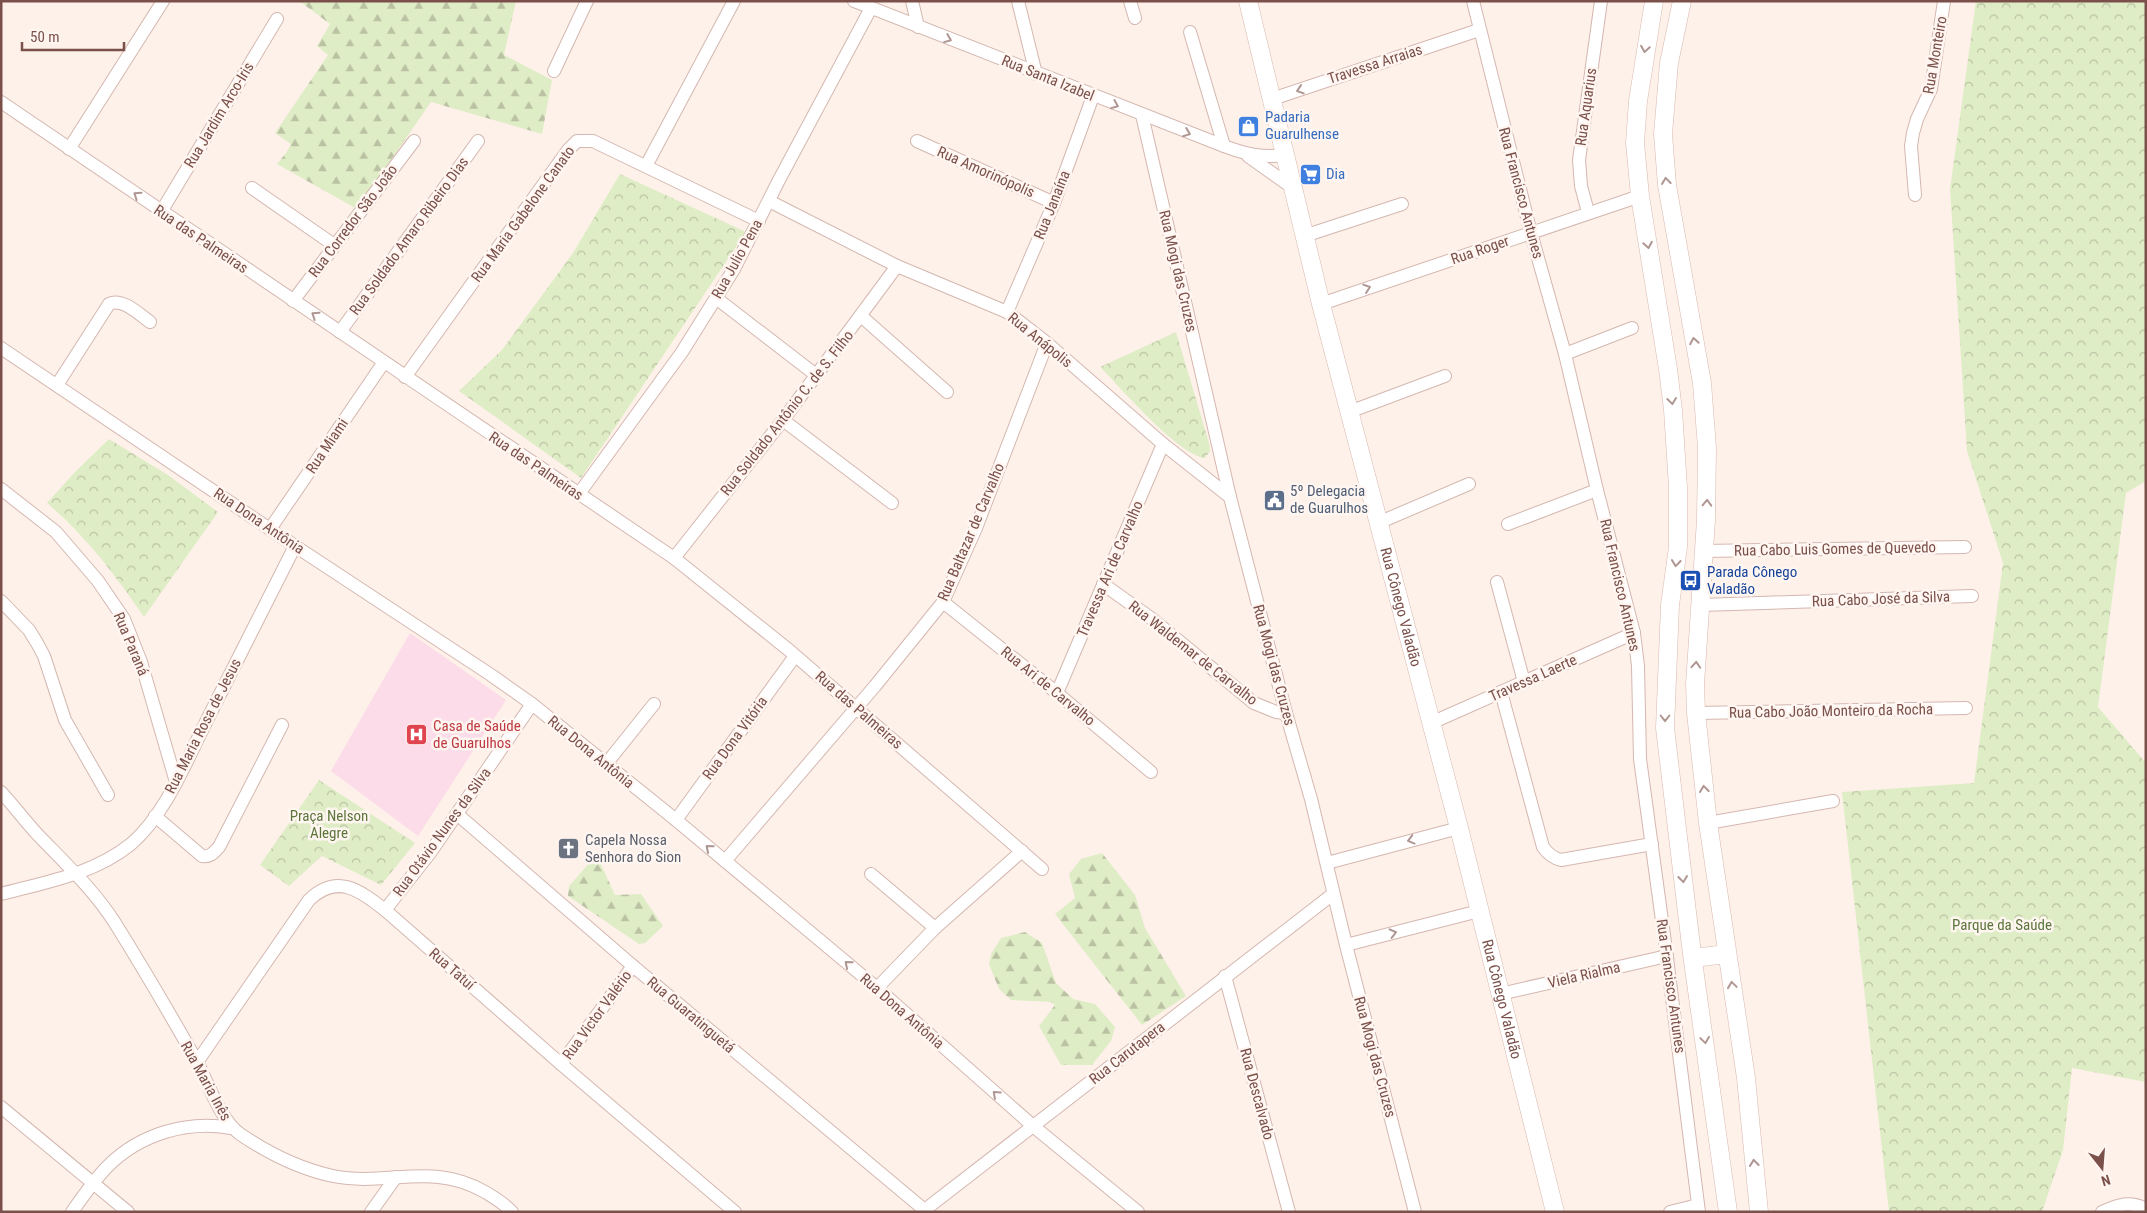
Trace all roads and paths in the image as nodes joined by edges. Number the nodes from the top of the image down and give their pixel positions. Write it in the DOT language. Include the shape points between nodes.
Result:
graph roads {
  1 [pos="163,1"];
  2 [pos="587,1"];
  3 [pos="734,1"];
  4 [pos="854,1"];
  5 [pos="912,1"];
  6 [pos="1018,1"];
  7 [pos="1130,1"];
  8 [pos="1248,1"];
  9 [pos="1472,1"];
  10 [pos="1601,1"];
  11 [pos="1654,1"];
  12 [pos="1682,1"];
  13 [pos="1944,1"];
  14 [pos="872,8"];
  15 [pos="1135,18"];
  16 [pos="277,19"];
  17 [pos="918,27"];
  18 [pos="1479,30"];
  19 [pos="1190,32"];
  20 [pos="554,71"];
  21 [pos="1036,74"];
  22 [pos="1093,96"];
  23 [pos="1272,99"];
  24 [pos="1,102"];
  25 [pos="1142,115"];
  26 [pos="414,141"];
  27 [pos="478,141"];
  28 [pos="917,141"];
  29 [pos="1224,146"];
  30 [pos="69,149"];
  31 [pos="1244,153"];
  32 [pos="1285,155"];
  33 [pos="646,166"];
  34 [pos="252,188"];
  35 [pos="1293,188"];
  36 [pos="1640,196"];
  37 [pos="1915,196"];
  38 [pos="769,201"];
  39 [pos="1054,202"];
  40 [pos="1402,204"];
  41 [pos="161,212"];
  42 [pos="1588,212"];
  43 [pos="759,221"];
  44 [pos="1531,233"];
  45 [pos="1304,236"];
  46 [pos="334,245"];
  47 [pos="896,266"];
  48 [pos="716,298"];
  49 [pos="293,300"];
  50 [pos="1321,304"];
  51 [pos="1007,312"];
  52 [pos="861,316"];
  53 [pos="150,322"];
  54 [pos="1632,328"];
  55 [pos="340,332"];
  56 [pos="1047,343"];
  57 [pos="1,348"];
  58 [pos="1565,354"];
  59 [pos="384,362"];
  60 [pos="816,375"];
  61 [pos="1445,376"];
  62 [pos="405,377"];
  63 [pos="57,385"];
  64 [pos="947,392"];
  65 [pos="1349,412"];
  66 [pos="784,420"];
  67 [pos="1162,444"];
  68 [pos="1469,484"];
  69 [pos="1,489"];
  70 [pos="1597,490"];
  71 [pos="578,495"];
  72 [pos="1230,497"];
  73 [pos="892,504"];
  74 [pos="1378,523"];
  75 [pos="1508,524"];
  76 [pos="270,529"];
  77 [pos="295,546"];
  78 [pos="1966,546"];
  79 [pos="1704,551"];
  80 [pos="674,558"];
  81 [pos="1497,582"];
  82 [pos="1103,584"];
  83 [pos="1972,596"];
  84 [pos="1,601"];
  85 [pos="943,602"];
  86 [pos="1701,605"];
  87 [pos="1634,634"];
  88 [pos="796,656"];
  89 [pos="1524,682"];
  90 [pos="1501,692"];
  91 [pos="1057,693"];
  92 [pos="532,704"];
  93 [pos="654,704"];
  94 [pos="856,708"];
  95 [pos="1966,708"];
  96 [pos="1286,713"];
  97 [pos="1696,713"];
  98 [pos="1431,723"];
  99 [pos="282,725"];
  100 [pos="606,764"];
  101 [pos="1151,772"];
  102 [pos="176,782"];
  103 [pos="1,792"];
  104 [pos="108,795"];
  105 [pos="1833,801"];
  106 [pos="457,814"];
  107 [pos="155,816"];
  108 [pos="676,820"];
  109 [pos="1708,823"];
  110 [pos="1459,828"];
  111 [pos="1652,844"];
  112 [pos="1022,851"];
  113 [pos="725,861"];
  114 [pos="1327,863"];
  115 [pos="1042,869"];
  116 [pos="77,874"];
  117 [pos="871,874"];
  118 [pos="1,894"];
  119 [pos="1333,894"];
  120 [pos="385,910"];
  121 [pos="1480,911"];
  122 [pos="935,928"];
  123 [pos="1346,945"];
  124 [pos="1727,951"];
  125 [pos="1667,956"];
  126 [pos="1693,956"];
  127 [pos="633,966"];
  128 [pos="1226,976"];
  129 [pos="877,988"];
  130 [pos="1500,994"];
  131 [pos="197,1062"];
  132 [pos="561,1064"];
  133 [pos="1,1107"];
  134 [pos="1032,1126"];
  135 [pos="232,1128"];
  136 [pos="396,1177"];
  137 [pos="94,1182"];
  138 [pos="1699,1208"];
  139 [pos="2146,1209"];
  140 [pos="925,1211"];
  141 [pos="72,1212"];
  142 [pos="128,1212"];
  143 [pos="371,1212"];
  144 [pos="512,1212"];
  145 [pos="736,1212"];
  146 [pos="1138,1212"];
  147 [pos="1289,1212"];
  148 [pos="1415,1212"];
  149 [pos="1555,1212"];
  150 [pos="1670,1212"];
  151 [pos="1728,1212"];
  152 [pos="1759,1212"];
  153 [pos="2102,1212"];
  1 -- 30 [label="street"];
  2 -- 20 [label="street"];
  3 -- 33 [label="street"];
  4 -- 14 [label="street, Rua Santa Izabel"];
  5 -- 17 [label="street"];
  6 -- 21 [label="street"];
  7 -- 15 [label="street"];
  8 -- 23 [label="main road, Rua Cônego Valadão"];
  9 -- 18 [label="street, Rua Francisco Antunes"];
  10 -- 42 [label="street, Rua Aquarius" via="1579,160"];
  11 -- 36 [label="main road, one-way" via="1638,101 1635,143"];
  79 -- 12 [label="main road, one-way" via="1705,414 1672,217 1664,144 1669,63"];
  13 -- 37 [label="street, Rua Monteiro" via="1931,89 1917,120 1911,146"];
  14 -- 17 [label="street, Rua Santa Izabel"];
  14 -- 38 [label="street, Rua Julio Pena"];
  16 -- 41 [label="street, Rua Jardim Arco-Iris"];
  17 -- 21 [label="street, Rua Santa Izabel, one-way"];
  18 -- 23 [label="street, Travessa Arraias, one-way"];
  18 -- 44 [label="street, Rua Francisco Antunes"];
  19 -- 29 [label="street"];
  21 -- 22 [label="street, Rua Santa Izabel"];
  22 -- 25 [label="street, Rua Santa Izabel, one-way"];
  22 -- 39 [label="street, Rua Janaína"];
  23 -- 32 [label="main road, Rua Cônego Valadão"];
  24 -- 30 [label="street, Rua das Palmeiras"];
  25 -- 29 [label="street, Rua Santa Izabel, one-way"];
  25 -- 72 [label="street, Rua Mogi das Cruzes"];
  26 -- 46 [label="street, Rua Corredor São João"];
  27 -- 55 [label="street, Rua Soldado Amaro Ribeiro Dias"];
  28 -- 39 [label="street, Rua Amorinópolis"];
  29 -- 31 [label="street, Rua Santa Izabel"];
  41 -- 30 [label="street, Rua das Palmeiras, one-way"];
  31 -- 32 [label="street, Rua Santa Izabel" via="1267,157"];
  31 -- 35 [label="street, Rua Santa Izabel"];
  32 -- 35 [label="main road, Rua Cônego Valadão"];
  33 -- 43 [label="street, Rua Maria Gabelone Canato"];
  33 -- 62 [label="street, Rua Maria Gabelone Canato" via="593,141 580,140 573,144"];
  34 -- 46 [label="street"];
  35 -- 45 [label="main road, Rua Cônego Valadão"];
  36 -- 42 [label="street, Rua Roger"];
  36 -- 126 [label="main road, one-way" via="1668,369 1676,451 1678,547 1670,614 1665,728"];
  38 -- 43 [label="street, Rua Julio Pena"];
  38 -- 47 [label="street, Rua Anápolis"];
  39 -- 51 [label="street, Rua Janaína"];
  40 -- 45 [label="street"];
  41 -- 49 [label="street, Rua das Palmeiras"];
  42 -- 44 [label="street, Rua Roger"];
  43 -- 48 [label="street, Rua Julio Pena"];
  50 -- 44 [label="street, Rua Roger, one-way"];
  44 -- 58 [label="street, Rua Francisco Antunes"];
  45 -- 50 [label="main road, Rua Cônego Valadão"];
  46 -- 49 [label="street, Rua Corredor São João"];
  47 -- 51 [label="street, Rua Anápolis"];
  47 -- 52 [label="street, Rua Soldado Antônio C. de S. Filho"];
  48 -- 60 [label="street"];
  48 -- 71 [label="street, Rua Julio Pena" via="682,352"];
  55 -- 49 [label="street, Rua das Palmeiras, one-way"];
  50 -- 65 [label="main road, Rua Cônego Valadão"];
  51 -- 56 [label="street, Rua Anápolis"];
  52 -- 60 [label="street, Rua Soldado Antônio C. de S. Filho"];
  52 -- 64 [label="street"];
  53 -- 63 [label="street" via="120,303 109,304"];
  54 -- 58 [label="street"];
  55 -- 59 [label="street, Rua das Palmeiras"];
  56 -- 67 [label="street, Rua Anápolis"];
  56 -- 85 [label="street, Rua Baltazar de Carvalho" via="976,528"];
  57 -- 63 [label="street, Rua Dona Antônia"];
  58 -- 70 [label="street, Rua Francisco Antunes"];
  59 -- 62 [label="street, Rua das Palmeiras"];
  59 -- 76 [label="street, Rua Miami"];
  60 -- 66 [label="street, Rua Soldado Antônio C. de S. Filho"];
  61 -- 65 [label="street"];
  62 -- 71 [label="street, Rua das Palmeiras"];
  63 -- 76 [label="street, Rua Dona Antônia"];
  65 -- 74 [label="main road, Rua Cônego Valadão"];
  66 -- 73 [label="street"];
  66 -- 80 [label="street, Rua Soldado Antônio C. de S. Filho"];
  67 -- 72 [label="street, Rua Anápolis"];
  67 -- 82 [label="street, Travessa Ari de Carvalho"];
  68 -- 74 [label="street"];
  69 -- 102 [label="street, Rua Paraná" via="56,532 98,581 124,619 141,662"];
  70 -- 75 [label="street"];
  70 -- 87 [label="street, Rua Francisco Antunes"];
  71 -- 80 [label="street, Rua das Palmeiras"];
  72 -- 96 [label="street, Rua Mogi das Cruzes"];
  74 -- 98 [label="main road, Rua Cônego Valadão"];
  76 -- 77 [label="street, Rua Dona Antônia"];
  77 -- 92 [label="street, Rua Dona Antônia"];
  77 -- 102 [label="street, Rua Maria Rosa de Jesus"];
  78 -- 79 [label="street, Rua Cabo Luis Gomes de Quevedo"];
  79 -- 86 [label="main road"];
  80 -- 88 [label="street, Rua das Palmeiras"];
  81 -- 89 [label="street"];
  82 -- 91 [label="street, Travessa Ari de Carvalho"];
  82 -- 96 [label="street, Rua Waldemar de Carvalho" via="1254,703"];
  83 -- 86 [label="street, Rua Cabo José da Silva"];
  84 -- 104 [label="street" via="38,643 65,720"];
  85 -- 91 [label="street, Rua Ari de Carvalho"];
  85 -- 94 [label="street, Rua Baltazar de Carvalho"];
  97 -- 86 [label="main road, one-way"];
  87 -- 89 [label="street, Travessa Laerte"];
  87 -- 111 [label="street, Rua Francisco Antunes" via="1640,759"];
  88 -- 94 [label="street, Rua das Palmeiras"];
  88 -- 108 [label="street, Rua Dona Vitória"];
  89 -- 90 [label="street, Travessa Laerte"];
  90 -- 98 [label="street, Travessa Laerte"];
  90 -- 111 [label="street" via="1543,847 1553,858 1561,860"];
  91 -- 101 [label="street, Rua Ari de Carvalho"];
  92 -- 100 [label="street, Rua Dona Antônia"];
  92 -- 106 [label="street, Rua Otávio Nunes da Silva"];
  93 -- 100 [label="street"];
  94 -- 112 [label="street, Rua das Palmeiras"];
  94 -- 113 [label="street, Rua Baltazar de Carvalho"];
  95 -- 97 [label="street, Rua Cabo João Monteiro da Rocha"];
  96 -- 114 [label="street, Rua Mogi das Cruzes"];
  109 -- 97 [label="main road, one-way"];
  98 -- 110 [label="main road, Rua Cônego Valadão"];
  99 -- 107 [label="street" via="212,854 202,856"];
  100 -- 108 [label="street, Rua Dona Antônia"];
  102 -- 107 [label="street, Rua Maria Rosa de Jesus"];
  103 -- 116 [label="street, Rua Maria Inês"];
  105 -- 109 [label="street"];
  106 -- 120 [label="street, Rua Otávio Nunes da Silva"];
  106 -- 127 [label="street, Rua Guaratinguetá"];
  107 -- 116 [label="street, Rua Maria Rosa de Jesus" via="122,850"];
  113 -- 108 [label="street, Rua Dona Antônia, one-way"];
  109 -- 124 [label="main road"];
  110 -- 114 [label="street, one-way"];
  110 -- 121 [label="main road, Rua Cônego Valadão"];
  111 -- 125 [label="street, Rua Francisco Antunes"];
  112 -- 115 [label="street, Rua das Palmeiras"];
  112 -- 122 [label="street"];
  129 -- 113 [label="street, Rua Dona Antônia, one-way"];
  114 -- 119 [label="street, Rua Mogi das Cruzes"];
  116 -- 118 [label="street, Rua Maria Rosa de Jesus"];
  116 -- 131 [label="street, Rua Maria Inês" via="114,922"];
  117 -- 122 [label="street"];
  119 -- 123 [label="street, Rua Mogi das Cruzes"];
  119 -- 128 [label="street, Rua Carutapera"];
  120 -- 131 [label="street, Rua Tatuí" via="353,889 333,885 319,890 301,909"];
  120 -- 132 [label="street, Rua Tatuí"];
  123 -- 121 [label="street, one-way"];
  121 -- 130 [label="main road, Rua Cônego Valadão"];
  122 -- 129 [label="street"];
  123 -- 148 [label="street, Rua Mogi das Cruzes"];
  124 -- 126 [label="main road"];
  152 -- 124 [label="main road, one-way" via="1746,1078"];
  125 -- 130 [label="street, Viela Rialma"];
  125 -- 138 [label="street, Rua Francisco Antunes"];
  126 -- 151 [label="main road, one-way"];
  127 -- 132 [label="street, Rua Victor Valério"];
  127 -- 140 [label="street, Rua Guaratinguetá"];
  128 -- 134 [label="street, Rua Carutapera"];
  128 -- 147 [label="street, Rua Descalvado"];
  134 -- 129 [label="street, Rua Dona Antônia, one-way"];
  130 -- 149 [label="main road, Rua Cônego Valadão"];
  131 -- 135 [label="street, Rua Maria Inês"];
  132 -- 145 [label="street, Rua Tatuí"];
  133 -- 137 [label="street"];
  134 -- 140 [label="street, Rua Carutapera"];
  134 -- 146 [label="street, Rua Dona Antônia"];
  135 -- 136 [label="street, Rua Maria Inês" via="266,1151 308,1169 334,1176"];
  135 -- 137 [label="street" via="197,1125 155,1136 122,1154"];
  136 -- 143 [label="street"];
  136 -- 144 [label="street, Rua Maria Inês" via="426,1175 471,1184"];
  137 -- 141 [label="street"];
  137 -- 142 [label="street"];
  138 -- 150 [label="street"];
  139 -- 153 [label="street" via="2134,1203"];
}
